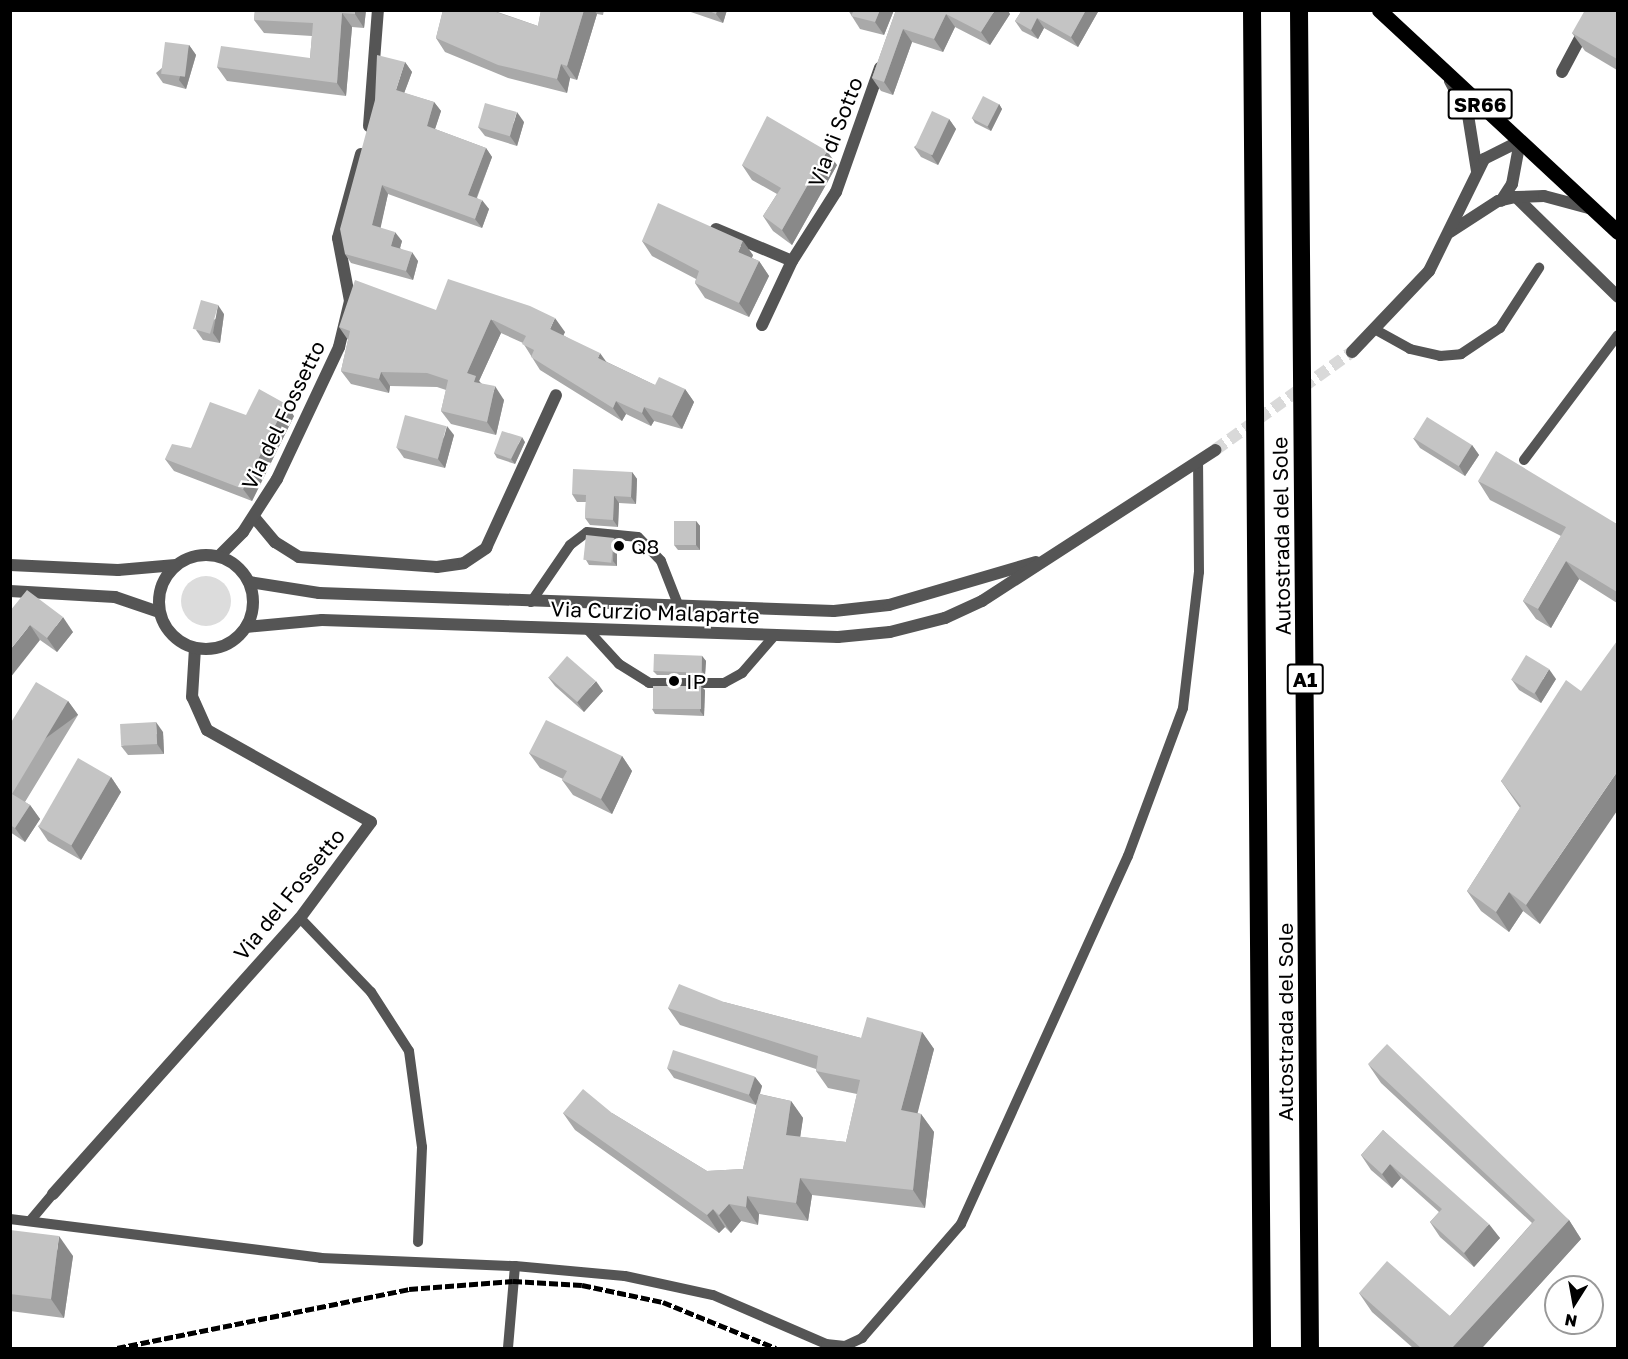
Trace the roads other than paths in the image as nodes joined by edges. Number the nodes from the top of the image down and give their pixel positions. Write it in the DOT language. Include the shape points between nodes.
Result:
graph roads {
  1 [pos="378,10"];
  2 [pos="1252,10"];
  3 [pos="1299,10"];
  4 [pos="1379,10"];
  5 [pos="1595,10"];
  6 [pos="886,52"];
  7 [pos="1441,68"];
  8 [pos="1562,72"];
  9 [pos="1520,141"];
  10 [pos="1477,171"];
  11 [pos="1516,197"];
  12 [pos="1501,201"];
  13 [pos="1593,209"];
  14 [pos="701,222"];
  15 [pos="1617,232"];
  16 [pos="1449,233"];
  17 [pos="792,261"];
  18 [pos="1539,268"];
  19 [pos="1617,297"];
  20 [pos="762,325"];
  21 [pos="1376,330"];
  22 [pos="1617,335"];
  23 [pos="1352,352"];
  24 [pos="556,395"];
  25 [pos="1215,450"];
  26 [pos="1524,460"];
  27 [pos="1198,461"];
  28 [pos="254,517"];
  29 [pos="219,556"];
  30 [pos="1046,560"];
  31 [pos="10,565"];
  32 [pos="176,565"];
  33 [pos="249,582"];
  34 [pos="10,591"];
  35 [pos="531,602"];
  36 [pos="678,607"];
  37 [pos="159,612"];
  38 [pos="246,627"];
  39 [pos="587,629"];
  40 [pos="775,635"];
  41 [pos="195,648"];
  42 [pos="300,918"];
  43 [pos="53,1194"];
  44 [pos="10,1219"];
  45 [pos="30,1221"];
  46 [pos="418,1242"];
  47 [pos="515,1266"];
  48 [pos="508,1348"];
  49 [pos="1262,1348"];
  50 [pos="1310,1348"];
  1 -- 28 [label="street, Via del Fossetto" via="372,107 338,238 350,301 347,320 323,389"];
  2 -- 49 [label="highway, Autostrada del Sole / A1"];
  3 -- 50 [label="highway, Autostrada del Sole / A1"];
  4 -- 7 [label="main road, SR66"];
  5 -- 8 [label="street"];
  6 -- 17 [label="street, Via di Sotto" via="836,192"];
  7 -- 9 [label="main road, SR66"];
  7 -- 10 [label="street" via="1463,100"];
  9 -- 10 [label="street" via="1496,150"];
  9 -- 12 [label="street" via="1512,184"];
  9 -- 13 [label="main road, SR66"];
  10 -- 16 [label="street"];
  11 -- 12 [label="street"];
  11 -- 13 [label="street" via="1544,196"];
  11 -- 19 [label="street"];
  12 -- 16 [label="street"];
  13 -- 15 [label="main road, SR66"];
  14 -- 17 [label="street"];
  16 -- 21 [label="street" via="1429,271"];
  17 -- 20 [label="street, Via di Sotto"];
  18 -- 21 [label="lane" via="1500,328 1461,354 1440,356 1410,350"];
  21 -- 23 [label="street"];
  22 -- 26 [label="lane"];
  24 -- 28 [label="street, Via del Fossetto" via="486,548 464,563 437,567 299,557 275,542"];
  25 -- 27 [label="street, Via Curzio Malaparte"];
  27 -- 30 [label="street, Via Curzio Malaparte"];
  27 -- 47 [label="lane" via="1199,572 1192,666 1153,797 1001,1147 962,1224 862,1338 845,1346 826,1344 713,1295 589,1271"];
  28 -- 29 [label="street, Via del Fossetto"];
  29 -- 32 [label="street" via="201,555"];
  29 -- 33 [label="street"];
  30 -- 36 [label="street, Via Curzio Malaparte" via="889,605 834,611"];
  30 -- 40 [label="street, Via Curzio Malaparte" via="945,618 863,636"];
  31 -- 32 [label="street" via="118,570"];
  32 -- 37 [label="street" via="163,581"];
  33 -- 35 [label="street, Via Curzio Malaparte" via="319,593"];
  33 -- 38 [label="street" via="253,606"];
  34 -- 37 [label="street" via="115,597"];
  35 -- 36 [label="street, Via Curzio Malaparte"];
  35 -- 36 [label="lane" via="570,545 586,532 638,537 661,561"];
  37 -- 41 [label="street" via="169,632"];
  38 -- 39 [label="street, Via Curzio Malaparte" via="294,620"];
  38 -- 41 [label="street" via="224,646"];
  39 -- 40 [label="street, Via Curzio Malaparte"];
  39 -- 40 [label="lane" via="619,664 649,682 724,683 742,672"];
  41 -- 42 [label="street, Via del Fossetto" via="193,704 207,730 371,822"];
  42 -- 43 [label="street, Via del Fossetto"];
  42 -- 46 [label="lane" via="371,992 409,1051 422,1147"];
  43 -- 45 [label="lane"];
  44 -- 45 [label="lane"];
  45 -- 47 [label="lane" via="321,1258"];
  47 -- 48 [label="lane"];
}
